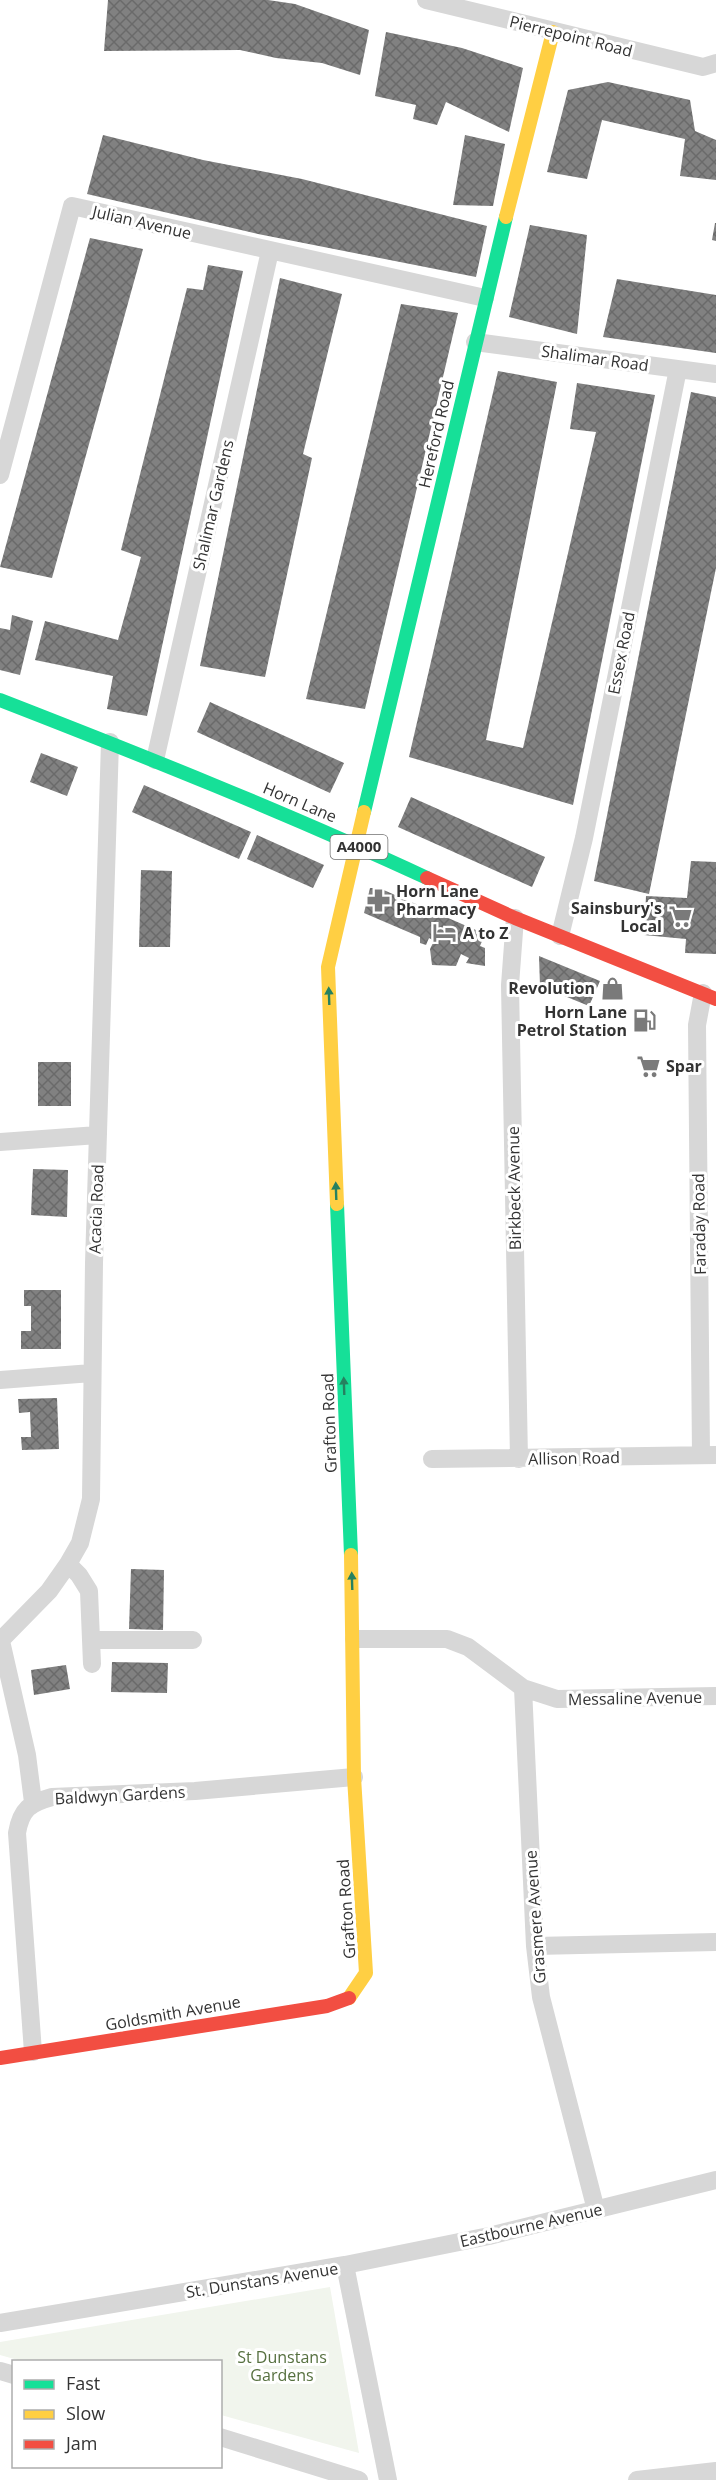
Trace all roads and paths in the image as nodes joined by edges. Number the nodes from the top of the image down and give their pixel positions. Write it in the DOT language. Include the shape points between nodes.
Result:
graph roads {
  1 [pos="426,0"];
  2 [pos="553,32"];
  3 [pos="716,63"];
  4 [pos="270,250"];
  5 [pos="485,298"];
  6 [pos="474,342"];
  7 [pos="678,369"];
  8 [pos="716,374"];
  9 [pos="0,475"];
  10 [pos="0,700"];
  11 [pos="110,742"];
  12 [pos="154,759"];
  13 [pos="357,846"];
  14 [pos="516,918"];
  15 [pos="560,936"];
  16 [pos="709,996"];
  17 [pos="98,1135"];
  18 [pos="0,1142"];
  19 [pos="92,1373"];
  20 [pos="0,1380"];
  21 [pos="709,1455"];
  22 [pos="519,1459"];
  23 [pos="432,1460"];
  24 [pos="68,1564"];
  25 [pos="354,1639"];
  26 [pos="92,1640"];
  27 [pos="194,1640"];
  28 [pos="0,1641"];
  29 [pos="92,1664"];
  30 [pos="523,1688"];
  31 [pos="716,1696"];
  32 [pos="354,1778"];
  33 [pos="33,1802"];
  34 [pos="716,1942"];
  35 [pos="535,1946"];
  36 [pos="350,1997"];
  37 [pos="33,2052"];
  38 [pos="0,2058"];
  39 [pos="716,2180"];
  40 [pos="596,2210"];
  41 [pos="345,2265"];
  42 [pos="0,2323"];
  43 [pos="222,2438"];
  44 [pos="716,2471"];
  45 [pos="359,2480"];
  46 [pos="388,2480"];
  47 [pos="637,2480"];
  1 -- 2 [label="street, Pierrepoint Road"];
  2 -- 3 [label="street, Pierrepoint Road" via="703,67"];
  2 -- 5 [label="street, Hereford Road"];
  4 -- 5 [label="street, Julian Avenue"];
  4 -- 9 [label="street, Julian Avenue" via="72,206"];
  4 -- 12 [label="street, Shalimar Gardens"];
  5 -- 6 [label="street, Hereford Road"];
  6 -- 7 [label="street, Shalimar Road"];
  6 -- 13 [label="street, Hereford Road"];
  7 -- 8 [label="street, Shalimar Road"];
  7 -- 15 [label="street, Essex Road" via="584,838"];
  10 -- 11 [label="street, Horn Lane / A4000"];
  11 -- 12 [label="street, Horn Lane / A4000"];
  11 -- 17 [label="street, Acacia Road"];
  12 -- 13 [label="street, Horn Lane / A4000"];
  13 -- 14 [label="street, Horn Lane / A4000"];
  25 -- 13 [label="street, Grafton Road, one-way" via="328,967"];
  14 -- 15 [label="street, Horn Lane / A4000"];
  14 -- 22 [label="street, Birkbeck Avenue" via="510,985"];
  15 -- 16 [label="street, Horn Lane / A4000"];
  16 -- 21 [label="street, Faraday Road" via="697,1025"];
  17 -- 18 [label="street"];
  17 -- 19 [label="street, Acacia Road"];
  19 -- 20 [label="street"];
  19 -- 24 [label="street, Acacia Road" via="91,1499 80,1543"];
  21 -- 22 [label="street, Allison Road"];
  22 -- 23 [label="street, Allison Road"];
  24 -- 26 [label="street" via="89,1591"];
  24 -- 28 [label="street, Acacia Road" via="49,1591"];
  25 -- 30 [label="street, Messaline Avenue" via="447,1639 468,1647"];
  25 -- 32 [label="street, Grafton Road"];
  26 -- 27 [label="street"];
  26 -- 29 [label="street"];
  28 -- 33 [label="street" via="27,1755"];
  30 -- 31 [label="street, Messaline Avenue" via="557,1699"];
  30 -- 35 [label="street, Grasmere Avenue"];
  32 -- 33 [label="street, Baldwyn Gardens" via="52,1797"];
  32 -- 36 [label="street, Grafton Road" via="366,1973"];
  33 -- 37 [label="street, Baldwyn Gardens" via="19,1818 17,1833"];
  34 -- 35 [label="street"];
  35 -- 40 [label="street, Grasmere Avenue" via="541,1997"];
  36 -- 37 [label="street, Goldsmith Avenue" via="327,2006"];
  37 -- 38 [label="street, Goldsmith Avenue"];
  39 -- 40 [label="street, Eastbourne Avenue"];
  40 -- 41 [label="street, Eastbourne Avenue"];
  41 -- 42 [label="street, St. Dunstans Avenue"];
  41 -- 46 [label="street, St. Dunstans Avenue"];
  43 -- 45 [label="street"];
  44 -- 47 [label="street"];
}
